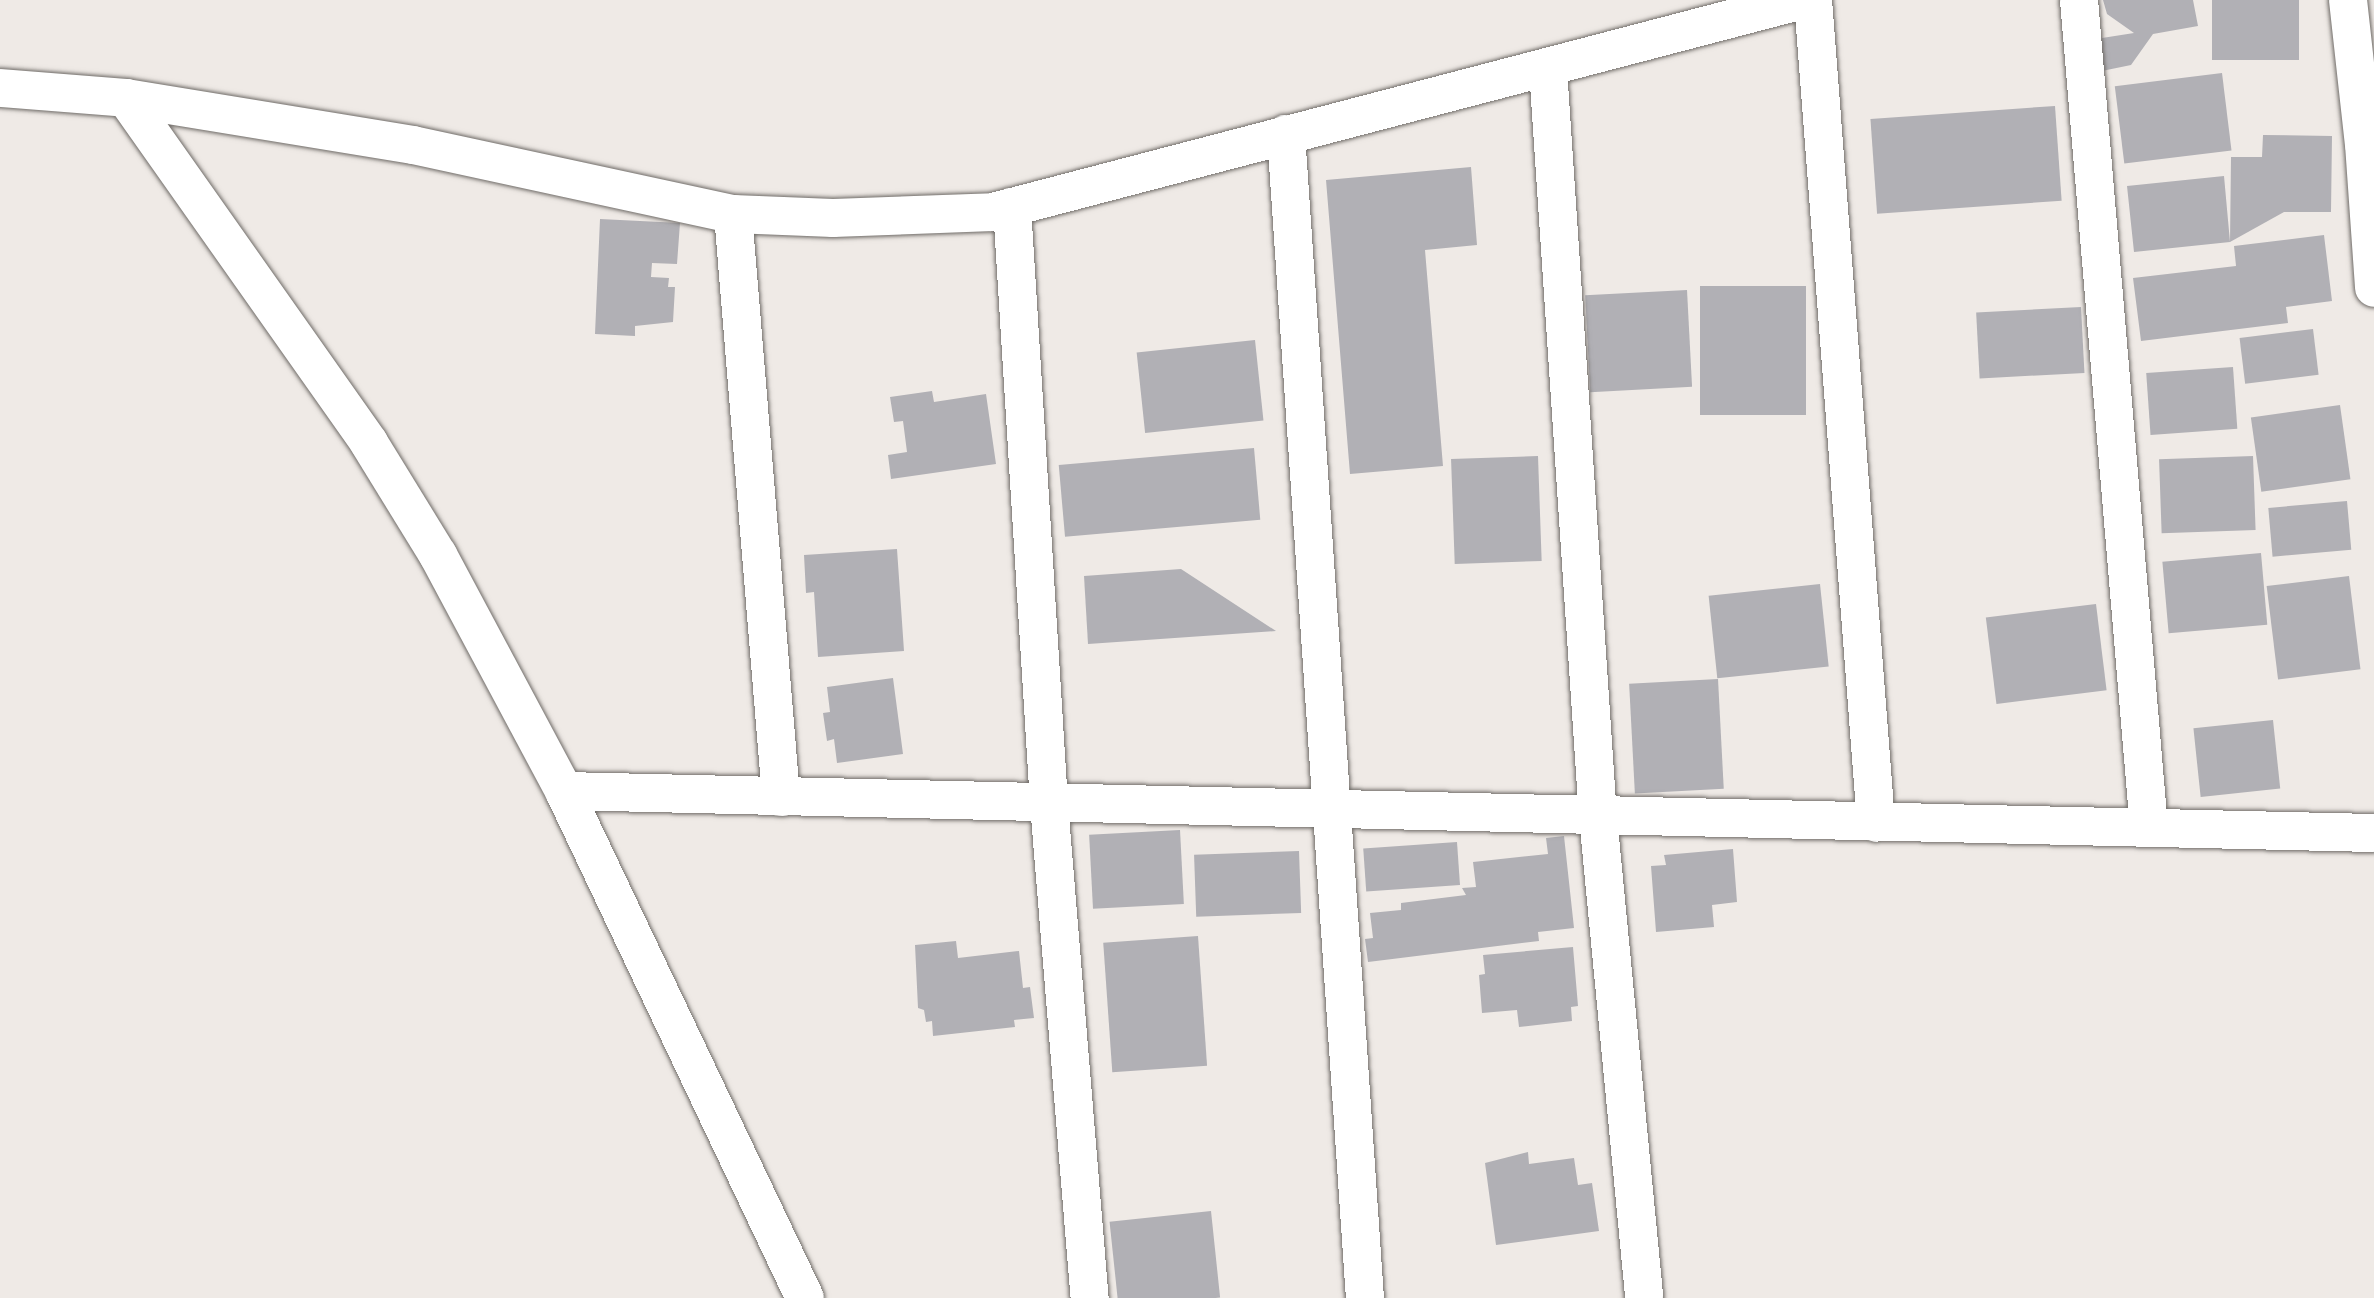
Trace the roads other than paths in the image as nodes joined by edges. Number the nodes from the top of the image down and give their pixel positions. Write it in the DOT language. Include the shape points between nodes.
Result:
graph roads {
  1 [pos="1803,0"];
  2 [pos="1813,0"];
  3 [pos="2079,0"];
  4 [pos="2348,0"];
  5 [pos="1548,69"];
  6 [pos="0,88"];
  7 [pos="126,98"];
  8 [pos="1286,134"];
  9 [pos="1012,207"];
  10 [pos="733,214"];
  11 [pos="2374,288"];
  12 [pos="565,791"];
  13 [pos="781,797"];
  14 [pos="1049,804"];
  15 [pos="1330,810"];
  16 [pos="1598,817"];
  17 [pos="1875,822"];
  18 [pos="2149,828"];
  19 [pos="2374,833"];
  20 [pos="804,1298"];
  21 [pos="1090,1298"];
  22 [pos="1365,1298"];
  23 [pos="1644,1298"];
  1 -- 5 [label="street"];
  2 -- 17 [label="street"];
  3 -- 18 [label="street"];
  4 -- 11 [label="street"];
  5 -- 8 [label="street"];
  5 -- 16 [label="street"];
  6 -- 7 [label="street"];
  7 -- 10 [label="street" via="413,145"];
  7 -- 12 [label="street" via="369,443 438,555"];
  8 -- 9 [label="street"];
  8 -- 15 [label="street"];
  9 -- 10 [label="street" via="993,212 833,218"];
  9 -- 14 [label="street"];
  10 -- 13 [label="street"];
  12 -- 13 [label="street"];
  12 -- 20 [label="street"];
  13 -- 14 [label="street"];
  14 -- 15 [label="street"];
  14 -- 21 [label="street"];
  15 -- 16 [label="street"];
  15 -- 22 [label="street"];
  16 -- 17 [label="street"];
  16 -- 23 [label="street"];
  17 -- 18 [label="street"];
  18 -- 19 [label="street"];
}
